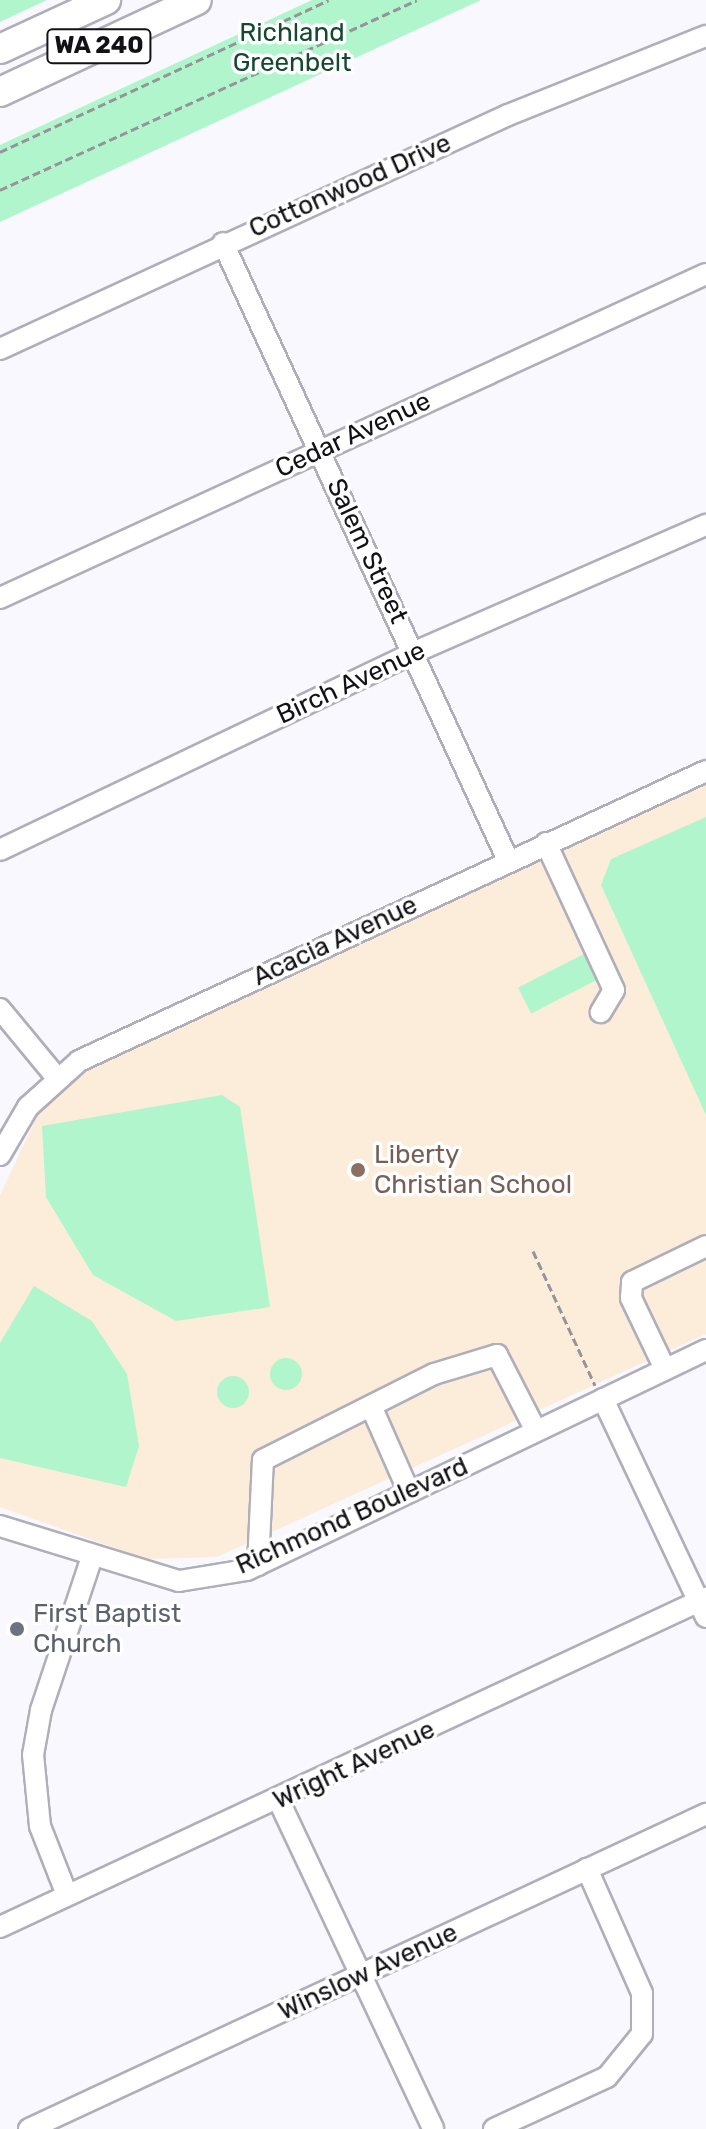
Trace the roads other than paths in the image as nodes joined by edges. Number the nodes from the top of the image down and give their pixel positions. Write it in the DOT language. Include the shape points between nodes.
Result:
graph roads {
  1 [pos="106,0"];
  2 [pos="197,0"];
  3 [pos="706,36"];
  4 [pos="0,49"];
  5 [pos="0,92"];
  6 [pos="223,243"];
  7 [pos="706,274"];
  8 [pos="0,349"];
  9 [pos="319,451"];
  10 [pos="706,525"];
  11 [pos="0,598"];
  12 [pos="415,652"];
  13 [pos="706,771"];
  14 [pos="546,843"];
  15 [pos="0,850"];
  16 [pos="508,860"];
  17 [pos="0,1009"];
  18 [pos="601,1012"];
  19 [pos="57,1078"];
  20 [pos="0,1155"];
  21 [pos="706,1246"];
  22 [pos="706,1350"];
  23 [pos="665,1369"];
  24 [pos="603,1399"];
  25 [pos="371,1406"];
  26 [pos="536,1431"];
  27 [pos="409,1492"];
  28 [pos="0,1526"];
  29 [pos="91,1560"];
  30 [pos="258,1565"];
  31 [pos="704,1605"];
  32 [pos="279,1801"];
  33 [pos="706,1814"];
  34 [pos="587,1869"];
  35 [pos="67,1895"];
  36 [pos="0,1927"];
  37 [pos="360,1975"];
  38 [pos="29,2129"];
  39 [pos="433,2129"];
  40 [pos="494,2129"];
  1 -- 4 [label="highway, WA 240"];
  2 -- 5 [label="highway, WA 240"];
  3 -- 6 [label="street, Cottonwood Drive"];
  6 -- 8 [label="street, Cottonwood Drive"];
  6 -- 9 [label="street, Salem Street"];
  7 -- 9 [label="street, Cedar Avenue"];
  9 -- 11 [label="street, Cedar Avenue"];
  9 -- 12 [label="street, Salem Street"];
  10 -- 12 [label="street, Birch Avenue"];
  12 -- 15 [label="street, Birch Avenue"];
  12 -- 16 [label="street, Salem Street"];
  13 -- 14 [label="street, Acacia Avenue"];
  14 -- 16 [label="street, Acacia Avenue"];
  14 -- 18 [label="street" via="614,990"];
  16 -- 19 [label="street, Acacia Avenue" via="89,1056"];
  17 -- 19 [label="street"];
  19 -- 20 [label="street, Acacia Avenue" via="20,1118"];
  21 -- 23 [label="street" via="632,1282 631,1298"];
  22 -- 23 [label="street, Richmond Boulevard"];
  23 -- 24 [label="street, Richmond Boulevard"];
  24 -- 26 [label="street, Richmond Boulevard"];
  24 -- 31 [label="street"];
  25 -- 26 [label="street" via="446,1369 497,1355"];
  25 -- 27 [label="street"];
  25 -- 30 [label="street" via="263,1460"];
  26 -- 27 [label="street, Richmond Boulevard"];
  27 -- 30 [label="street, Richmond Boulevard"];
  28 -- 29 [label="street, Richmond Boulevard"];
  29 -- 30 [label="street, Richmond Boulevard" via="179,1581"];
  29 -- 35 [label="street" via="33,1755 40,1826"];
  31 -- 32 [label="street, Wright Avenue"];
  32 -- 35 [label="street, Wright Avenue"];
  32 -- 37 [label="street"];
  33 -- 34 [label="street, Winslow Avenue"];
  34 -- 37 [label="street, Winslow Avenue"];
  34 -- 40 [label="street" via="639,1984 642,2034 607,2077"];
  35 -- 36 [label="street, Wright Avenue"];
  37 -- 38 [label="street, Winslow Avenue"];
  37 -- 39 [label="street"];
}
